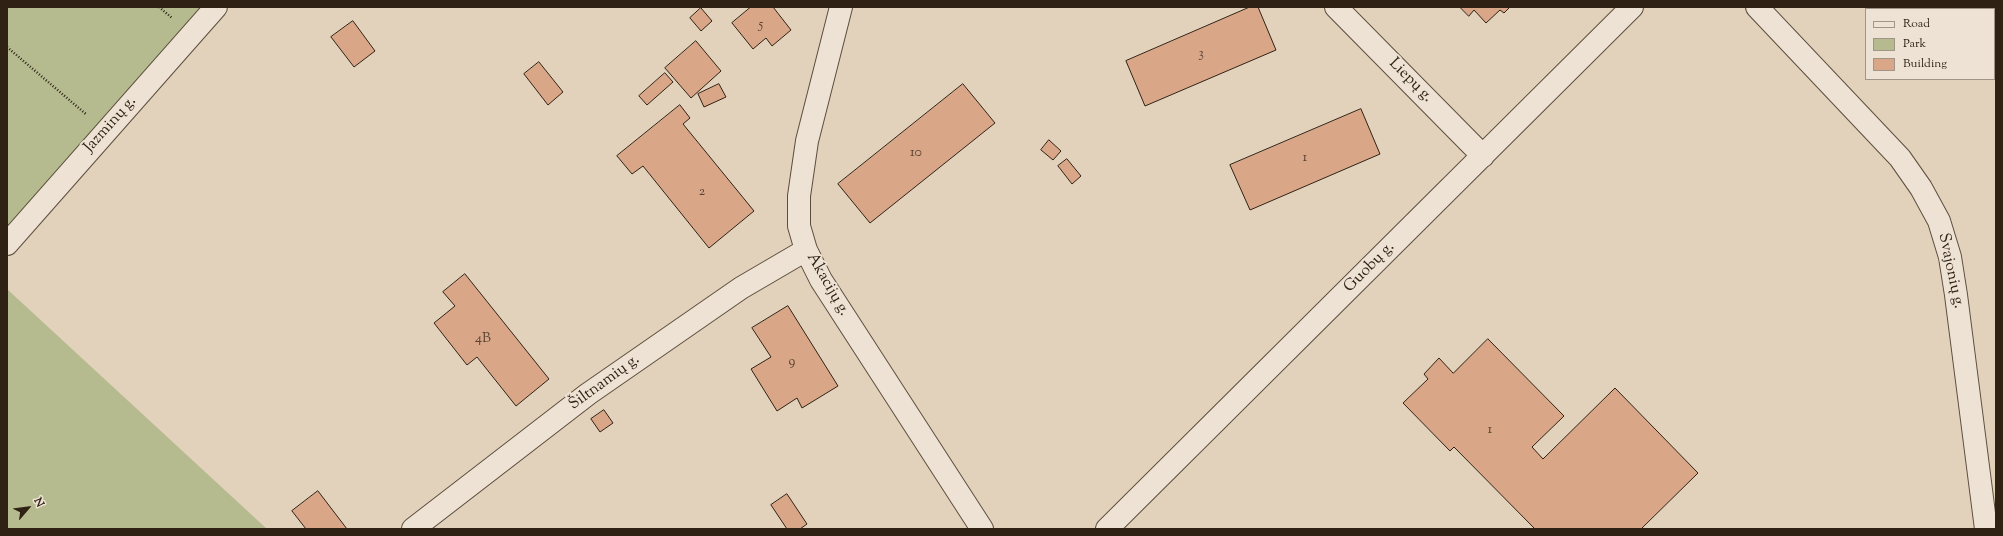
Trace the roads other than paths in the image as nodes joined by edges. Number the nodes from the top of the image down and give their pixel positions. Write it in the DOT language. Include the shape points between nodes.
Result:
graph roads {
  1 [pos="216,7"];
  2 [pos="841,7"];
  3 [pos="1336,7"];
  4 [pos="1632,7"];
  5 [pos="1757,7"];
  6 [pos="1483,156"];
  7 [pos="7,244"];
  8 [pos="806,250"];
  9 [pos="413,529"];
  10 [pos="982,529"];
  11 [pos="1107,529"];
  12 [pos="1986,529"];
  1 -- 7 [label="street, Jazminų g."];
  2 -- 8 [label="street, Akacijų g." via="807,141 799,196 799,226"];
  3 -- 6 [label="street, Liepų g."];
  4 -- 6 [label="street, Guobų g."];
  5 -- 12 [label="street, Svajonių g." via="1900,158 1921,188 1939,221 1950,257 1956,295"];
  6 -- 11 [label="street, Guobų g."];
  8 -- 9 [label="street, Šiltnamių g." via="741,288 588,394"];
  8 -- 10 [label="street, Akacijų g." via="822,280"];
}
